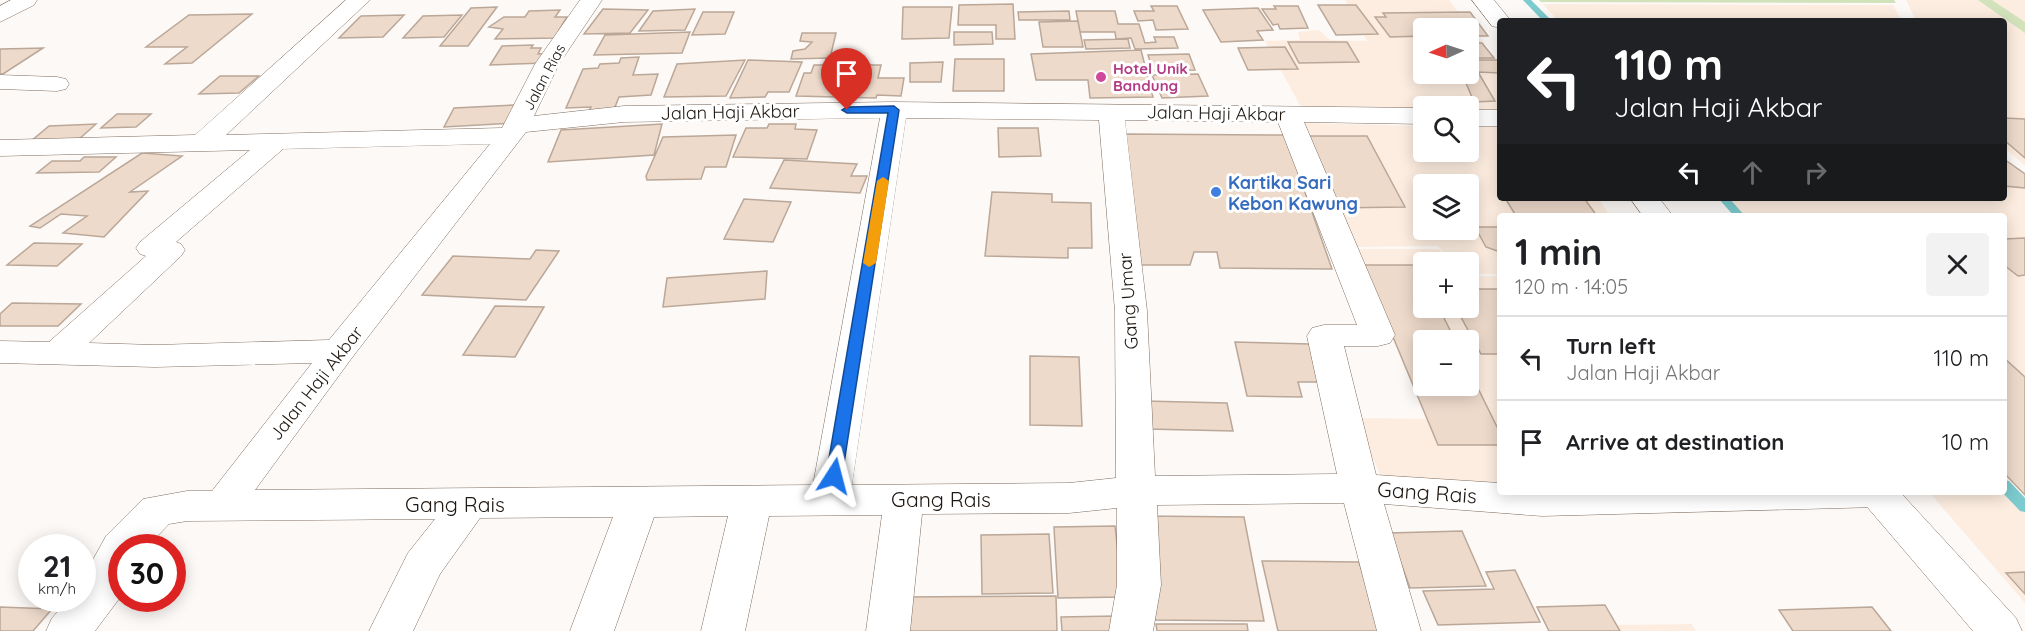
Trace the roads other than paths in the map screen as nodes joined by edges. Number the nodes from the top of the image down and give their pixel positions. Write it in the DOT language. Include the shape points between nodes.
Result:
graph roads {
  1 [pos="26,0"];
  2 [pos="358,0"];
  3 [pos="591,0"];
  4 [pos="1483,0"];
  5 [pos="0,15"];
  6 [pos="1498,18"];
  7 [pos="0,82"];
  8 [pos="57,84"];
  9 [pos="894,110"];
  10 [pos="1111,111"];
  11 [pos="1288,114"];
  12 [pos="1413,117"];
  13 [pos="1479,117"];
  14 [pos="1497,118"];
  15 [pos="515,130"];
  16 [pos="204,141"];
  17 [pos="276,141"];
  18 [pos="0,148"];
  19 [pos="1646,201"];
  20 [pos="1656,213"];
  21 [pos="339,351"];
  22 [pos="0,352"];
  23 [pos="57,354"];
  24 [pos="1360,488"];
  25 [pos="1137,491"];
  26 [pos="1765,495"];
  27 [pos="1880,495"];
  28 [pos="904,499"];
  29 [pos="830,500"];
  30 [pos="752,501"];
  31 [pos="469,504"];
  32 [pos="638,504"];
  33 [pos="223,505"];
  34 [pos="68,631"];
  35 [pos="391,631"];
  36 [pos="592,631"];
  37 [pos="723,631"];
  38 [pos="888,631"];
  39 [pos="1131,631"];
  40 [pos="1399,631"];
  41 [pos="2000,631"];
  1 -- 5 [label="street"];
  2 -- 16 [label="street"];
  3 -- 15 [label="street, Jalan Rias" via="547,64"];
  4 -- 6 [label="street"];
  7 -- 8 [label="street"];
  9 -- 10 [label="street, Jalan Haji Akbar"];
  9 -- 15 [label="street, Jalan Haji Akbar" via="624,114"];
  9 -- 29 [label="street"];
  10 -- 11 [label="street, Jalan Haji Akbar"];
  10 -- 25 [label="street, Gang Umar" via="1131,311"];
  11 -- 12 [label="street, Jalan Haji Akbar"];
  11 -- 24 [label="street" via="1378,335 1324,336"];
  13 -- 14 [label="street"];
  15 -- 17 [label="street"];
  15 -- 21 [label="street, Jalan Haji Akbar"];
  16 -- 17 [label="street"];
  16 -- 18 [label="street"];
  17 -- 23 [label="street" via="151,248 170,250"];
  19 -- 20 [label="street"];
  21 -- 23 [label="street" via="155,356"];
  21 -- 33 [label="street, Jalan Haji Akbar"];
  22 -- 23 [label="street"];
  24 -- 25 [label="street, Gang Rais"];
  24 -- 26 [label="street, Gang Rais" via="1542,501"];
  24 -- 40 [label="street"];
  25 -- 28 [label="street, Gang Rais" via="1069,498"];
  25 -- 39 [label="street, Gang Umar" via="1138,585"];
  27 -- 41 [label="street"];
  28 -- 29 [label="street, Gang Rais"];
  28 -- 38 [label="street"];
  29 -- 30 [label="street, Gang Rais"];
  30 -- 32 [label="street, Gang Rais"];
  30 -- 37 [label="street"];
  31 -- 32 [label="street, Gang Rais"];
  31 -- 33 [label="street, Gang Rais"];
  31 -- 35 [label="street" via="423,565"];
  32 -- 36 [label="street"];
  33 -- 34 [label="street, Gang Rais" via="157,510 120,547 101,593"];
}
